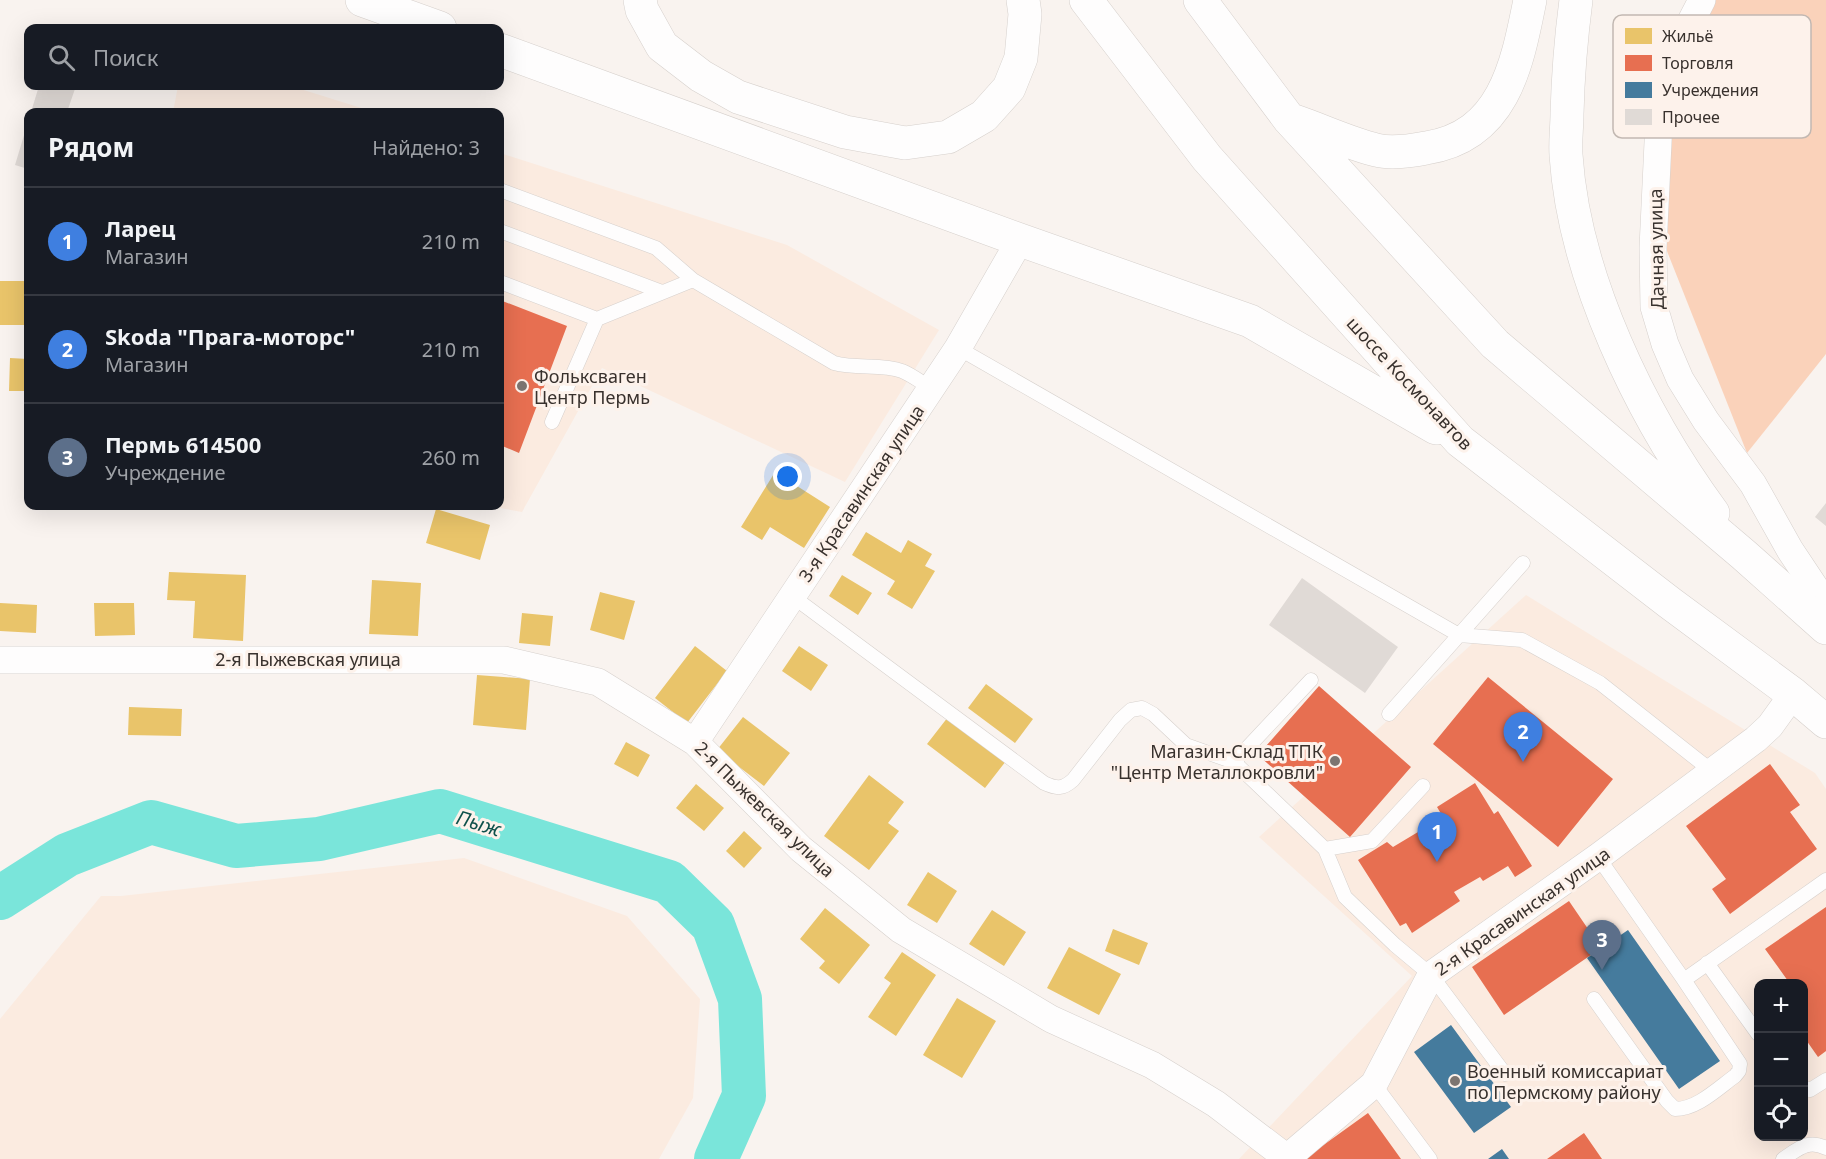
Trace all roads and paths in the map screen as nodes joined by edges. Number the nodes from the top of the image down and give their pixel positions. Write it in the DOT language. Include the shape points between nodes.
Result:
graph roads {
  1 [pos="362,0"];
  2 [pos="640,0"];
  3 [pos="1023,0"];
  4 [pos="1086,0"];
  5 [pos="1200,0"];
  6 [pos="1530,0"];
  7 [pos="1576,0"];
  8 [pos="1702,0"];
  9 [pos="1694,15"];
  10 [pos="429,24"];
  11 [pos="504,51"];
  12 [pos="1289,119"];
  13 [pos="1658,138"];
  14 [pos="504,191"];
  15 [pos="504,233"];
  16 [pos="1020,240"];
  17 [pos="693,280"];
  18 [pos="504,284"];
  19 [pos="662,292"];
  20 [pos="597,319"];
  21 [pos="957,348"];
  22 [pos="931,388"];
  23 [pos="552,422"];
  24 [pos="1460,441"];
  25 [pos="1744,555"];
  26 [pos="1523,563"];
  27 [pos="792,596"];
  28 [pos="1826,604"];
  29 [pos="1826,628"];
  30 [pos="1459,635"];
  31 [pos="0,660"];
  32 [pos="1311,680"];
  33 [pos="1793,694"];
  34 [pos="1389,714"];
  35 [pos="1826,722"];
  36 [pos="695,741"];
  37 [pos="1234,762"];
  38 [pos="1713,772"];
  39 [pos="1423,786"];
  40 [pos="1325,849"];
  41 [pos="1598,857"];
  42 [pos="1826,880"];
  43 [pos="1707,963"];
  44 [pos="1431,975"];
  45 [pos="1684,980"];
  46 [pos="1594,999"];
  47 [pos="1757,1033"];
  48 [pos="1505,1074"];
  49 [pos="1826,1080"];
  50 [pos="1374,1084"];
  51 [pos="1808,1089"];
  52 [pos="1826,1148"];
  53 [pos="1287,1158"];
  54 [pos="1430,1159"];
  55 [pos="1783,1159"];
  1 -- 10 [label="main road"];
  2 -- 3 [label="main road" via="662,46 701,76 738,97 845,132 905,143 948,137 984,116 1009,88 1021,58"];
  4 -- 24 [label="main road, шоссе Космонавтов" via="1207,158"];
  5 -- 12 [label="main road"];
  6 -- 12 [label="main road" via="1519,55 1506,91 1476,128 1442,146 1377,150"];
  7 -- 25 [label="main road" via="1569,55 1566,154 1576,230 1609,328 1649,413 1691,483"];
  8 -- 9 [label="street, Дачная улица"];
  11 -- 16 [label="main road"];
  12 -- 25 [label="main road" via="1496,344"];
  13 -- 28 [label="street, Дачная улица" via="1654,307 1665,344 1680,379 1706,421 1753,484"];
  14 -- 17 [label="lane" via="656,248"];
  15 -- 19 [label="lane"];
  16 -- 21 [label="street, 3-я Красавинская улица"];
  16 -- 24 [label="main road" via="1250,321"];
  17 -- 19 [label="lane"];
  17 -- 22 [label="lane" via="834,363 903,371"];
  18 -- 20 [label="lane"];
  19 -- 20 [label="lane"];
  20 -- 23 [label="lane"];
  21 -- 22 [label="street, 3-я Красавинская улица"];
  21 -- 30 [label="lane"];
  22 -- 27 [label="street, 3-я Красавинская улица"];
  24 -- 33 [label="main road, шоссе Космонавтов"];
  25 -- 29 [label="main road"];
  26 -- 30 [label="lane"];
  27 -- 36 [label="street, 3-я Красавинская улица"];
  27 -- 37 [label="lane" via="1055,788 1073,780 1120,720 1131,710 1142,708 1186,745"];
  30 -- 34 [label="lane"];
  30 -- 38 [label="lane" via="1522,640 1600,683"];
  31 -- 36 [label="street, 2-я Пыжевская улица" via="504,660 598,682"];
  32 -- 37 [label="lane"];
  33 -- 35 [label="main road, шоссе Космонавтов"];
  33 -- 38 [label="street, 2-я Красавинская улица" via="1770,726"];
  36 -- 53 [label="street, 2-я Пыжевская улица" via="801,849 901,930 1051,1019 1152,1065 1216,1104"];
  37 -- 40 [label="lane"];
  38 -- 41 [label="street, 2-я Красавинская улица"];
  39 -- 40 [label="lane" via="1372,841"];
  40 -- 44 [label="lane" via="1345,897"];
  41 -- 44 [label="street, 2-я Красавинская улица"];
  41 -- 45 [label="lane"];
  42 -- 43 [label="lane"];
  43 -- 45 [label="lane"];
  43 -- 47 [label="lane"];
  44 -- 48 [label="lane"];
  44 -- 50 [label="street, 2-я Красавинская улица"];
  45 -- 46 [label="lane" via="1740,1064 1735,1076 1684,1109 1675,1109 1667,1101"];
  49 -- 51 [label="lane"];
  50 -- 53 [label="street, 2-я Красавинская улица"];
  50 -- 54 [label="lane"];
  52 -- 55 [label="lane" via="1807,1144"];
}
